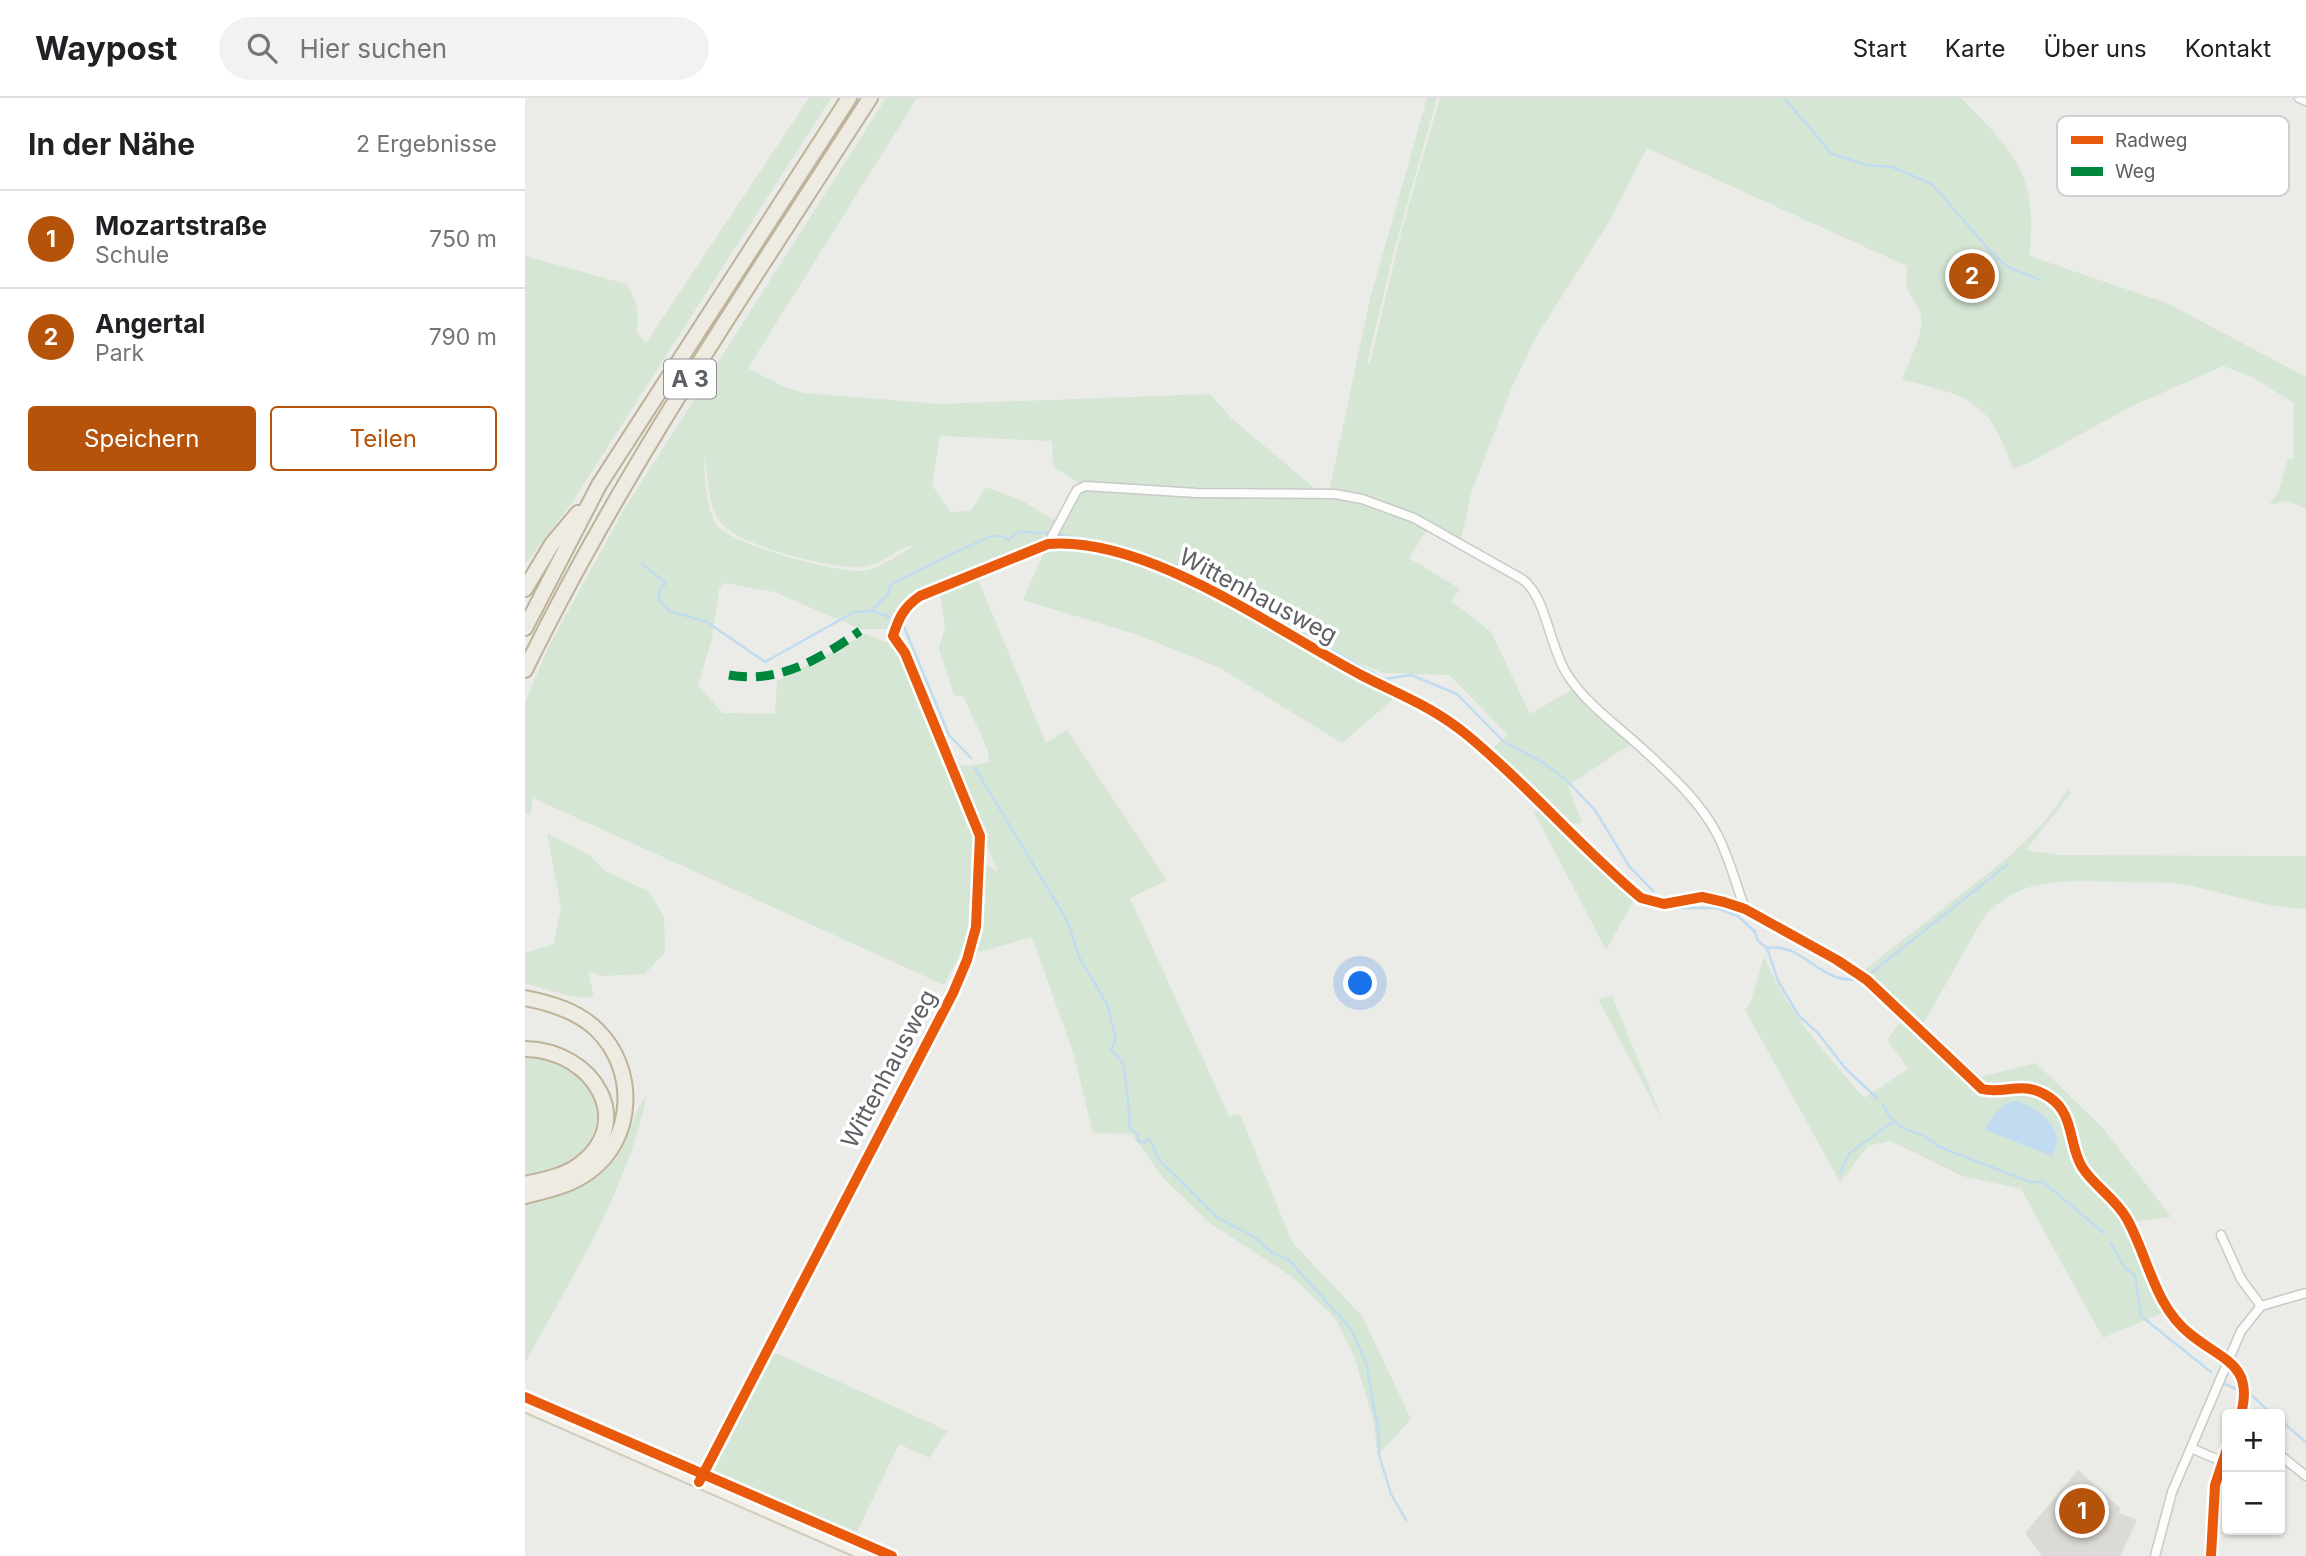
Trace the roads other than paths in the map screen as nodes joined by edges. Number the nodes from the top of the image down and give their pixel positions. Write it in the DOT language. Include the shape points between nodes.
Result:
graph roads {
  1 [pos="849,98"];
  2 [pos="870,98"];
  3 [pos="2299,98"];
  4 [pos="2306,101"];
  5 [pos="593,496"];
  6 [pos="1048,544"];
  7 [pos="525,589"];
  8 [pos="525,628"];
  9 [pos="525,670"];
  10 [pos="1745,909"];
  11 [pos="525,998"];
  12 [pos="525,1049"];
  13 [pos="525,1184"];
  14 [pos="525,1196"];
  15 [pos="2221,1235"];
  16 [pos="2306,1293"];
  17 [pos="2261,1306"];
  18 [pos="2229,1361"];
  19 [pos="525,1405"];
  20 [pos="2242,1409"];
  21 [pos="2191,1448"];
  22 [pos="2285,1459"];
  23 [pos="2221,1461"];
  24 [pos="2306,1476"];
  25 [pos="699,1482"];
  26 [pos="870,1556"];
  27 [pos="2155,1556"];
  28 [pos="2211,1556"];
  1 -- 5 [label="highway, A 3"];
  2 -- 9 [label="highway, A 3" via="649,443 589,545"];
  3 -- 4 [label="street"];
  5 -- 7 [label="highway" via="552,544"];
  5 -- 8 [label="highway, A 3"];
  6 -- 10 [label="street, Wittenhausweg" via="1084,545 1167,570 1432,708 1486,751 1641,898 1664,904 1702,897"];
  6 -- 10 [label="street" via="1077,489 1085,486 1335,494 1414,518 1533,589 1568,677 1708,819"];
  6 -- 25 [label="street, Wittenhausweg" via="921,596 904,608 897,622 893,636 910,664 981,836 976,927 953,993"];
  10 -- 18 [label="street, Wittenhausweg" via="1867,980 1982,1089 2033,1089 2060,1107 2070,1122 2082,1166 2127,1219 2172,1318"];
  11 -- 14 [label="highway" via="561,1008 597,1030 617,1057 626,1097 621,1130 602,1161 574,1181"];
  12 -- 13 [label="highway" via="555,1053 577,1063 597,1084 604,1112 598,1141 584,1160 564,1173"];
  15 -- 17 [label="street" via="2241,1279"];
  16 -- 17 [label="street"];
  17 -- 18 [label="street" via="2241,1331"];
  18 -- 20 [label="street" via="2244,1380"];
  18 -- 21 [label="street"];
  19 -- 25 [label="main road"];
  21 -- 23 [label="street"];
  21 -- 27 [label="street" via="2172,1492"];
  22 -- 24 [label="street"];
  23 -- 28 [label="street"];
  25 -- 26 [label="main road"];
}
